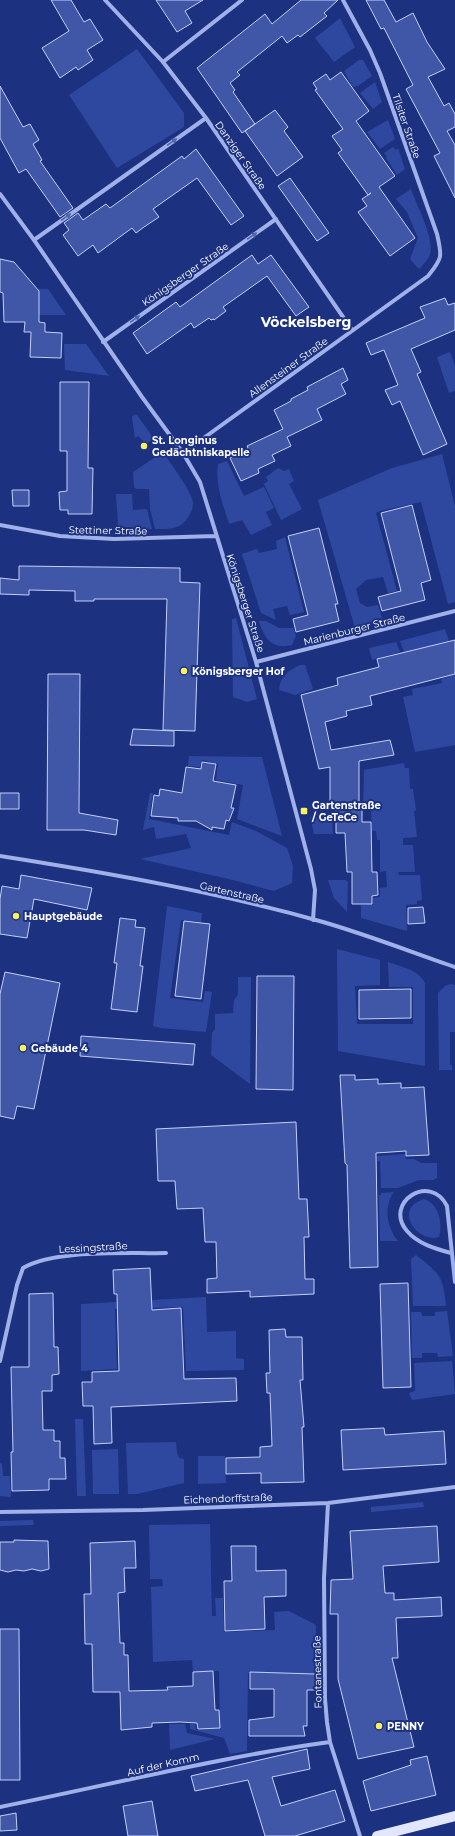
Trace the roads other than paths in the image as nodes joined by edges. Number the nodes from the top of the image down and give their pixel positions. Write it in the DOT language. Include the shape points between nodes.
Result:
graph roads {
  1 [pos="105,0"];
  2 [pos="242,0"];
  3 [pos="343,0"];
  4 [pos="163,62"];
  5 [pos="206,118"];
  6 [pos="1,196"];
  7 [pos="276,219"];
  8 [pos="34,240"];
  9 [pos="439,263"];
  10 [pos="352,330"];
  11 [pos="103,342"];
  12 [pos="183,453"];
  13 [pos="0,525"];
  14 [pos="216,536"];
  15 [pos="455,611"];
  16 [pos="256,662"];
  17 [pos="0,856"];
  18 [pos="313,920"];
  19 [pos="455,967"];
  20 [pos="166,1253"];
  21 [pos="451,1253"];
  22 [pos="455,1282"];
  23 [pos="0,1361"];
  24 [pos="455,1487"];
  25 [pos="328,1503"];
  26 [pos="0,1512"];
  27 [pos="330,1742"];
  28 [pos="0,1807"];
  29 [pos="455,1816"];
  30 [pos="360,1836"];
  31 [pos="377,1836"];
  1 -- 4 [label="street, Danziger Straße"];
  2 -- 4 [label="street"];
  3 -- 9 [label="street, Tilsiter Straße" via="380,73 437,234 441,254"];
  4 -- 5 [label="street, Danziger Straße"];
  5 -- 7 [label="street, Danziger Straße"];
  8 -- 5 [label="street, one-way"];
  6 -- 8 [label="street, Königsberger Straße"];
  7 -- 10 [label="street, Danziger Straße"];
  11 -- 7 [label="street, Königsberger Straße, one-way"];
  8 -- 11 [label="street, Königsberger Straße"];
  9 -- 10 [label="street, Allensteiner Straße" via="428,276"];
  10 -- 12 [label="street, Allensteiner Straße"];
  11 -- 12 [label="street, Königsberger Straße"];
  12 -- 14 [label="street, Königsberger Straße" via="200,482"];
  13 -- 14 [label="street, Stettiner Straße" via="60,536 121,539"];
  14 -- 16 [label="street, Königsberger Straße"];
  15 -- 16 [label="street, Marienburger Straße"];
  16 -- 18 [label="street, Königsberger Straße" via="311,869 315,890"];
  17 -- 18 [label="street, Gartenstraße" via="162,884"];
  18 -- 19 [label="street, Gartenstraße"];
  20 -- 23 [label="street, Lessingstraße" via="63,1256 23,1268"];
  21 -- 21 [label="street" via="447,1206 444,1199 429,1191 406,1198 402,1209 406,1230 430,1247"];
  21 -- 22 [label="street"];
  24 -- 25 [label="street, Eichendorffstraße"];
  25 -- 26 [label="street, Eichendorffstraße"];
  25 -- 27 [label="street, Fontanestraße" via="324,1578 325,1699"];
  27 -- 28 [label="street, Auf der Komm" via="275,1749 197,1764 107,1786"];
  27 -- 30 [label="street, Fontanestraße"];
  29 -- 31 [label="main road"];
}
